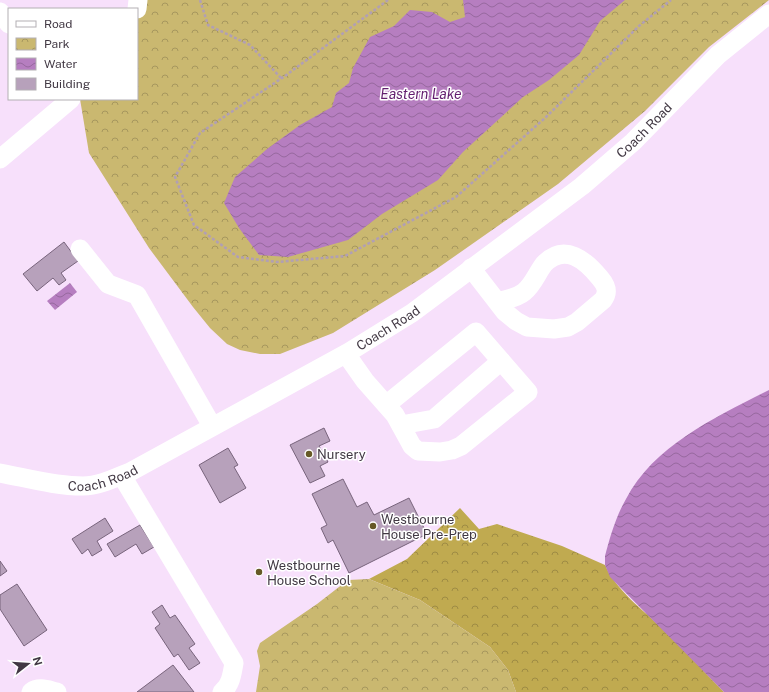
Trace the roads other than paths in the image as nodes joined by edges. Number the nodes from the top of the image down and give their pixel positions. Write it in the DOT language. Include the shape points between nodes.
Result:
graph roads {
  1 [pos="0,12"];
  2 [pos="769,14"];
  3 [pos="8,23"];
  4 [pos="68,100"];
  5 [pos="0,158"];
  6 [pos="80,249"];
  7 [pos="472,268"];
  8 [pos="498,302"];
  9 [pos="346,354"];
  10 [pos="501,361"];
  11 [pos="386,405"];
  12 [pos="401,425"];
  13 [pos="212,426"];
  14 [pos="0,472"];
  15 [pos="122,476"];
  16 [pos="31,692"];
  17 [pos="57,692"];
  18 [pos="222,692"];
  1 -- 3 [label="street"];
  2 -- 7 [label="street, Coach Road" via="718,55 633,142 582,186"];
  4 -- 5 [label="street"];
  6 -- 13 [label="street" via="108,284 137,295"];
  7 -- 8 [label="street"];
  7 -- 9 [label="street, Coach Road" via="412,313"];
  8 -- 8 [label="street" via="516,322 527,327 554,329 568,327 577,322 603,300 606,290 588,264 577,257 560,255 545,263 525,291"];
  9 -- 11 [label="street" via="365,382"];
  9 -- 13 [label="street, Coach Road"];
  10 -- 11 [label="street" via="476,332"];
  10 -- 12 [label="street" via="434,419"];
  10 -- 12 [label="street" via="528,392 461,446 440,452 418,451 412,446"];
  11 -- 12 [label="street"];
  13 -- 15 [label="street, Coach Road"];
  14 -- 15 [label="street, Coach Road" via="53,483 84,486 108,482"];
  15 -- 18 [label="street" via="234,663 232,676"];
  16 -- 17 [label="street" via="43,689"];
}
